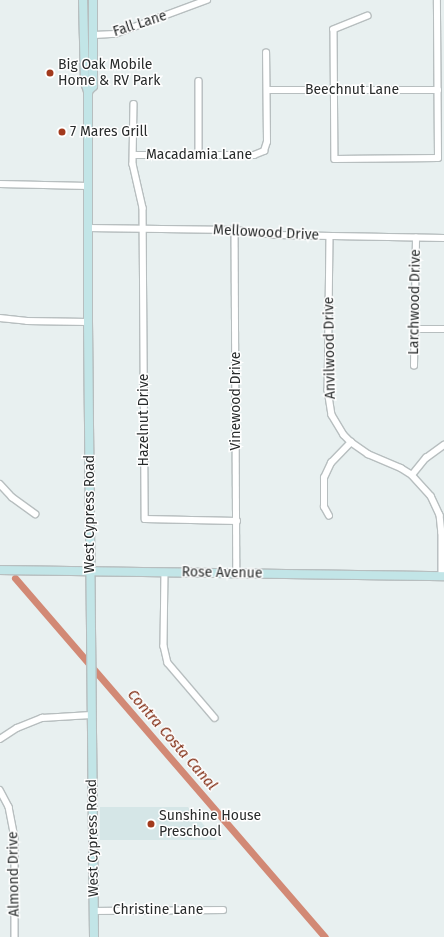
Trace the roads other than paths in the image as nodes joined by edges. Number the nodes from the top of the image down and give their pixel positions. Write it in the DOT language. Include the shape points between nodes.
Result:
graph roads {
  1 [pos="83,0"];
  2 [pos="93,0"];
  3 [pos="207,0"];
  4 [pos="438,0"];
  5 [pos="368,16"];
  6 [pos="94,35"];
  7 [pos="266,53"];
  8 [pos="199,81"];
  9 [pos="267,90"];
  10 [pos="334,90"];
  11 [pos="438,90"];
  12 [pos="88,91"];
  13 [pos="134,104"];
  14 [pos="199,154"];
  15 [pos="133,155"];
  16 [pos="0,184"];
  17 [pos="88,186"];
  18 [pos="88,228"];
  19 [pos="143,229"];
  20 [pos="234,230"];
  21 [pos="330,236"];
  22 [pos="416,238"];
  23 [pos="444,238"];
  24 [pos="0,318"];
  25 [pos="88,322"];
  26 [pos="415,329"];
  27 [pos="444,329"];
  28 [pos="414,366"];
  29 [pos="351,442"];
  30 [pos="444,445"];
  31 [pos="412,475"];
  32 [pos="0,484"];
  33 [pos="35,514"];
  34 [pos="329,516"];
  35 [pos="237,521"];
  36 [pos="0,570"];
  37 [pos="91,572"];
  38 [pos="165,572"];
  39 [pos="237,573"];
  40 [pos="443,576"];
  41 [pos="91,716"];
  42 [pos="215,718"];
  43 [pos="0,739"];
  44 [pos="0,790"];
  45 [pos="223,910"];
  46 [pos="94,911"];
  47 [pos="15,937"];
  48 [pos="94,937"];
  1 -- 12 [label="street, West Cypress Road" via="85,83"];
  2 -- 6 [label="street, West Cypress Road"];
  3 -- 6 [label="street, Fall Lane" via="115,34"];
  4 -- 11 [label="street"];
  5 -- 10 [label="street" via="334,30"];
  6 -- 12 [label="street, West Cypress Road" via="93,86"];
  7 -- 9 [label="street"];
  8 -- 14 [label="street"];
  9 -- 10 [label="street, Beechnut Lane"];
  9 -- 14 [label="street, Macadamia Lane" via="267,142 264,151 254,155"];
  10 -- 11 [label="street, Beechnut Lane"];
  10 -- 11 [label="street" via="335,159 438,158"];
  12 -- 17 [label="street, West Cypress Road"];
  13 -- 15 [label="street"];
  14 -- 15 [label="street, Macadamia Lane"];
  15 -- 19 [label="street" via="135,177 143,208"];
  16 -- 17 [label="street"];
  17 -- 18 [label="street, West Cypress Road"];
  18 -- 19 [label="street, Mellowood Drive"];
  18 -- 25 [label="street, West Cypress Road"];
  19 -- 20 [label="street, Mellowood Drive"];
  19 -- 35 [label="street, Hazelnut Drive" via="144,518"];
  20 -- 21 [label="street, Mellowood Drive" via="277,235"];
  20 -- 35 [label="street, Vinewood Drive"];
  21 -- 22 [label="street, Mellowood Drive"];
  21 -- 29 [label="street, Anvilwood Drive" via="328,390 332,415 337,426"];
  22 -- 23 [label="street, Mellowood Drive"];
  22 -- 26 [label="street, Larchwood Drive"];
  24 -- 25 [label="street"];
  25 -- 37 [label="street, West Cypress Road"];
  26 -- 27 [label="street"];
  26 -- 28 [label="street, Larchwood Drive"];
  29 -- 31 [label="street, Anvilwood Drive" via="368,454"];
  29 -- 34 [label="street" via="331,463 324,478 324,507"];
  30 -- 31 [label="street" via="426,458"];
  31 -- 40 [label="street, Anvilwood Drive" via="431,496 440,515"];
  32 -- 33 [label="street" via="12,497"];
  35 -- 39 [label="street, Vinewood Drive"];
  36 -- 37 [label="street, Rose Avenue"];
  37 -- 38 [label="street, Rose Avenue"];
  37 -- 41 [label="street, West Cypress Road"];
  38 -- 39 [label="street, Rose Avenue"];
  38 -- 42 [label="street" via="164,646 168,663"];
  39 -- 40 [label="street, Rose Avenue"];
  41 -- 43 [label="street" via="42,718 17,728"];
  41 -- 46 [label="street, West Cypress Road"];
  44 -- 47 [label="street, Almond Drive" via="9,807 15,837"];
  45 -- 46 [label="street, Christine Lane"];
  46 -- 48 [label="street, West Cypress Road"];
}
